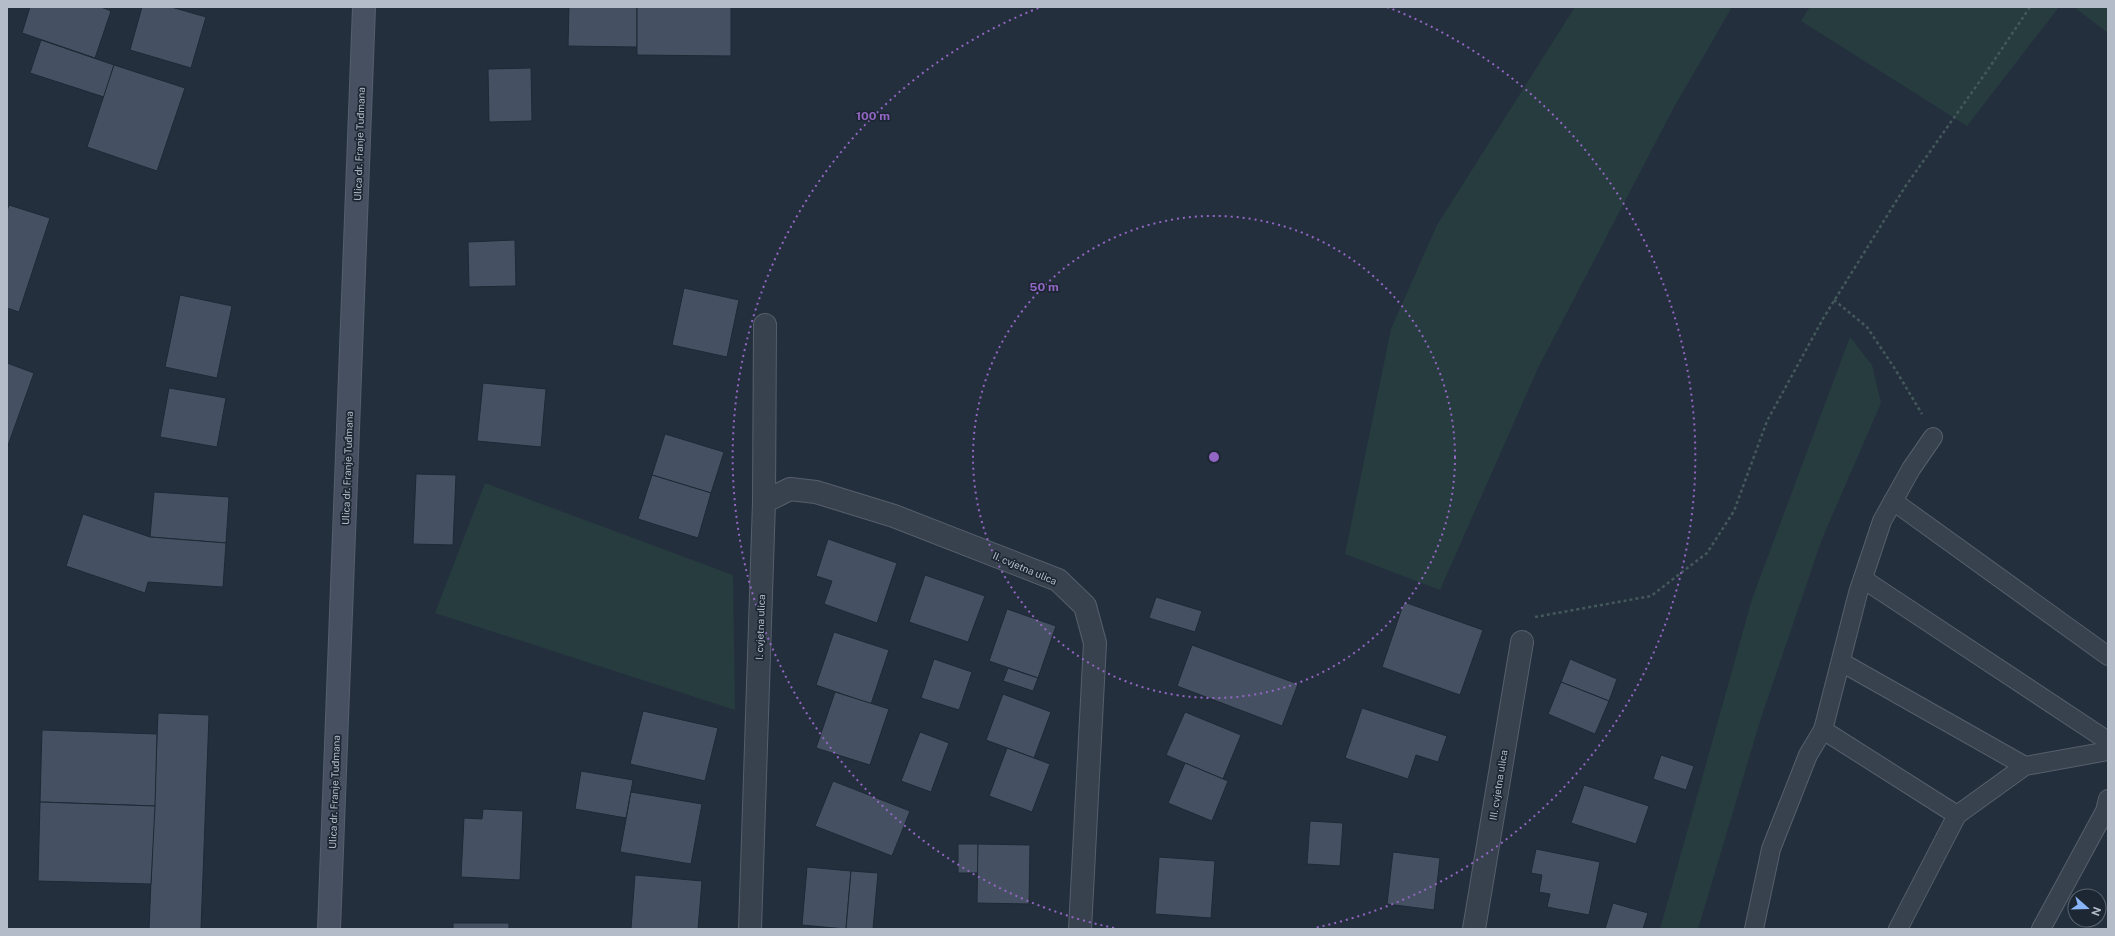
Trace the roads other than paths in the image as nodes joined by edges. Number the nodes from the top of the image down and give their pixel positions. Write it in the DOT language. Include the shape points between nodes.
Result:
graph roads {
  1 [pos="364,7"];
  2 [pos="765,325"];
  3 [pos="1933,437"];
  4 [pos="1893,500"];
  5 [pos="764,502"];
  6 [pos="1863,579"];
  7 [pos="1522,642"];
  8 [pos="2108,656"];
  9 [pos="1841,662"];
  10 [pos="1823,730"];
  11 [pos="2108,741"];
  12 [pos="2108,751"];
  13 [pos="2025,766"];
  14 [pos="2108,799"];
  15 [pos="1957,815"];
  16 [pos="329,929"];
  17 [pos="750,929"];
  18 [pos="1080,929"];
  19 [pos="1474,929"];
  20 [pos="1754,929"];
  21 [pos="1898,929"];
  22 [pos="2041,929"];
  1 -- 16 [label="main road, Ulica dr. Franje Tuđmana"];
  2 -- 5 [label="street, I. cvjetna ulica"];
  3 -- 4 [label="lane"];
  4 -- 6 [label="lane" via="1882,521"];
  4 -- 8 [label="lane"];
  5 -- 17 [label="street, I. cvjetna ulica"];
  5 -- 18 [label="street, II. cvjetna ulica" via="790,489 816,492 894,516 1058,580 1085,606 1095,643"];
  6 -- 9 [label="lane"];
  6 -- 11 [label="lane"];
  7 -- 19 [label="street, III. cvjetna ulica"];
  9 -- 10 [label="lane"];
  9 -- 13 [label="lane"];
  10 -- 15 [label="lane"];
  10 -- 20 [label="lane" via="1808,755 1771,849"];
  12 -- 13 [label="lane"];
  13 -- 15 [label="lane"];
  14 -- 22 [label="lane" via="2105,811"];
  15 -- 21 [label="lane"];
}
